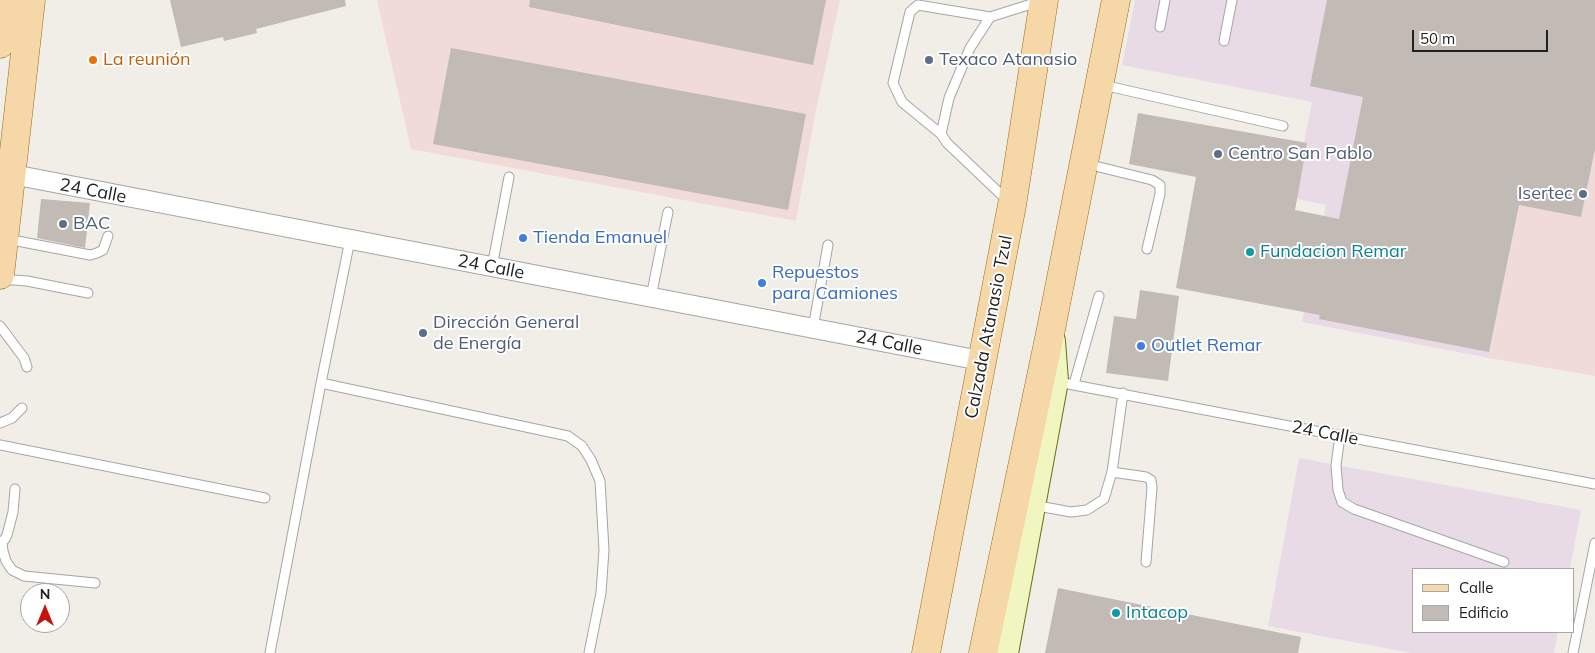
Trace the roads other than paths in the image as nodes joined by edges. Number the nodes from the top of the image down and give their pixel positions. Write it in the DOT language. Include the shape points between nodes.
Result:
graph roads {
  1 [pos="6,0"];
  2 [pos="31,0"];
  3 [pos="1044,0"];
  4 [pos="1116,0"];
  5 [pos="1165,0"];
  6 [pos="1232,0"];
  7 [pos="990,17"];
  8 [pos="1160,27"];
  9 [pos="1224,41"];
  10 [pos="0,44"];
  11 [pos="1100,84"];
  12 [pos="1284,126"];
  13 [pos="941,134"];
  14 [pos="1084,163"];
  15 [pos="6,174"];
  16 [pos="509,177"];
  17 [pos="1012,205"];
  18 [pos="668,212"];
  19 [pos="108,236"];
  20 [pos="4,238"];
  21 [pos="350,240"];
  22 [pos="828,245"];
  23 [pos="1147,249"];
  24 [pos="492,267"];
  25 [pos="0,275"];
  26 [pos="0,279"];
  27 [pos="88,293"];
  28 [pos="1099,296"];
  29 [pos="651,297"];
  30 [pos="0,326"];
  31 [pos="814,328"];
  32 [pos="1051,329"];
  33 [pos="982,360"];
  34 [pos="27,368"];
  35 [pos="1065,382"];
  36 [pos="321,383"];
  37 [pos="1123,393"];
  38 [pos="22,408"];
  39 [pos="0,423"];
  40 [pos="1340,436"];
  41 [pos="0,445"];
  42 [pos="1112,472"];
  43 [pos="1595,484"];
  44 [pos="15,489"];
  45 [pos="264,498"];
  46 [pos="1032,505"];
  47 [pos="1,542"];
  48 [pos="1595,543"];
  49 [pos="1146,562"];
  50 [pos="1504,562"];
  51 [pos="95,583"];
  52 [pos="270,653"];
  53 [pos="589,653"];
  54 [pos="926,653"];
  55 [pos="983,653"];
  56 [pos="1005,653"];
  57 [pos="1573,653"];
  1 -- 10 [label="main road"];
  2 -- 15 [label="main road"];
  3 -- 7 [label="lane"];
  3 -- 17 [label="main road, Calzada Atanasio Tzul"];
  4 -- 11 [label="main road"];
  5 -- 8 [label="lane"];
  6 -- 9 [label="lane"];
  7 -- 13 [label="lane" via="970,48 956,81"];
  7 -- 13 [label="lane" via="918,5 910,12 893,83 902,102"];
  11 -- 12 [label="lane"];
  11 -- 14 [label="main road"];
  13 -- 17 [label="lane"];
  14 -- 23 [label="lane" via="1152,180 1160,186"];
  14 -- 32 [label="main road"];
  15 -- 20 [label="main road"];
  15 -- 21 [label="street, 24 Calle"];
  16 -- 24 [label="lane"];
  17 -- 33 [label="main road, Calzada Atanasio Tzul"];
  18 -- 29 [label="lane"];
  19 -- 20 [label="lane" via="102,250 90,254"];
  20 -- 25 [label="main road"];
  21 -- 24 [label="street, 24 Calle"];
  21 -- 36 [label="lane"];
  22 -- 31 [label="lane"];
  24 -- 29 [label="street, 24 Calle"];
  26 -- 27 [label="lane"];
  28 -- 35 [label="lane"];
  29 -- 31 [label="street, 24 Calle"];
  30 -- 34 [label="lane" via="24,358"];
  31 -- 33 [label="street, 24 Calle"];
  32 -- 35 [label="street"];
  32 -- 55 [label="main road"];
  33 -- 54 [label="main road, Calzada Atanasio Tzul"];
  35 -- 37 [label="lane, 24 Calle"];
  35 -- 46 [label="street"];
  36 -- 52 [label="lane"];
  36 -- 53 [label="lane" via="568,436 582,446 600,481 604,550 602,593"];
  37 -- 40 [label="lane, 24 Calle"];
  37 -- 42 [label="lane"];
  38 -- 39 [label="lane" via="12,418"];
  40 -- 43 [label="lane, 24 Calle"];
  40 -- 50 [label="lane" via="1336,465 1342,502"];
  41 -- 45 [label="lane"];
  42 -- 46 [label="lane" via="1104,499 1087,510 1071,512"];
  42 -- 49 [label="lane" via="1151,480"];
  44 -- 47 [label="lane" via="7,535"];
  46 -- 56 [label="street"];
  47 -- 51 [label="lane" via="12,570 24,576"];
  48 -- 57 [label="lane"];
}
